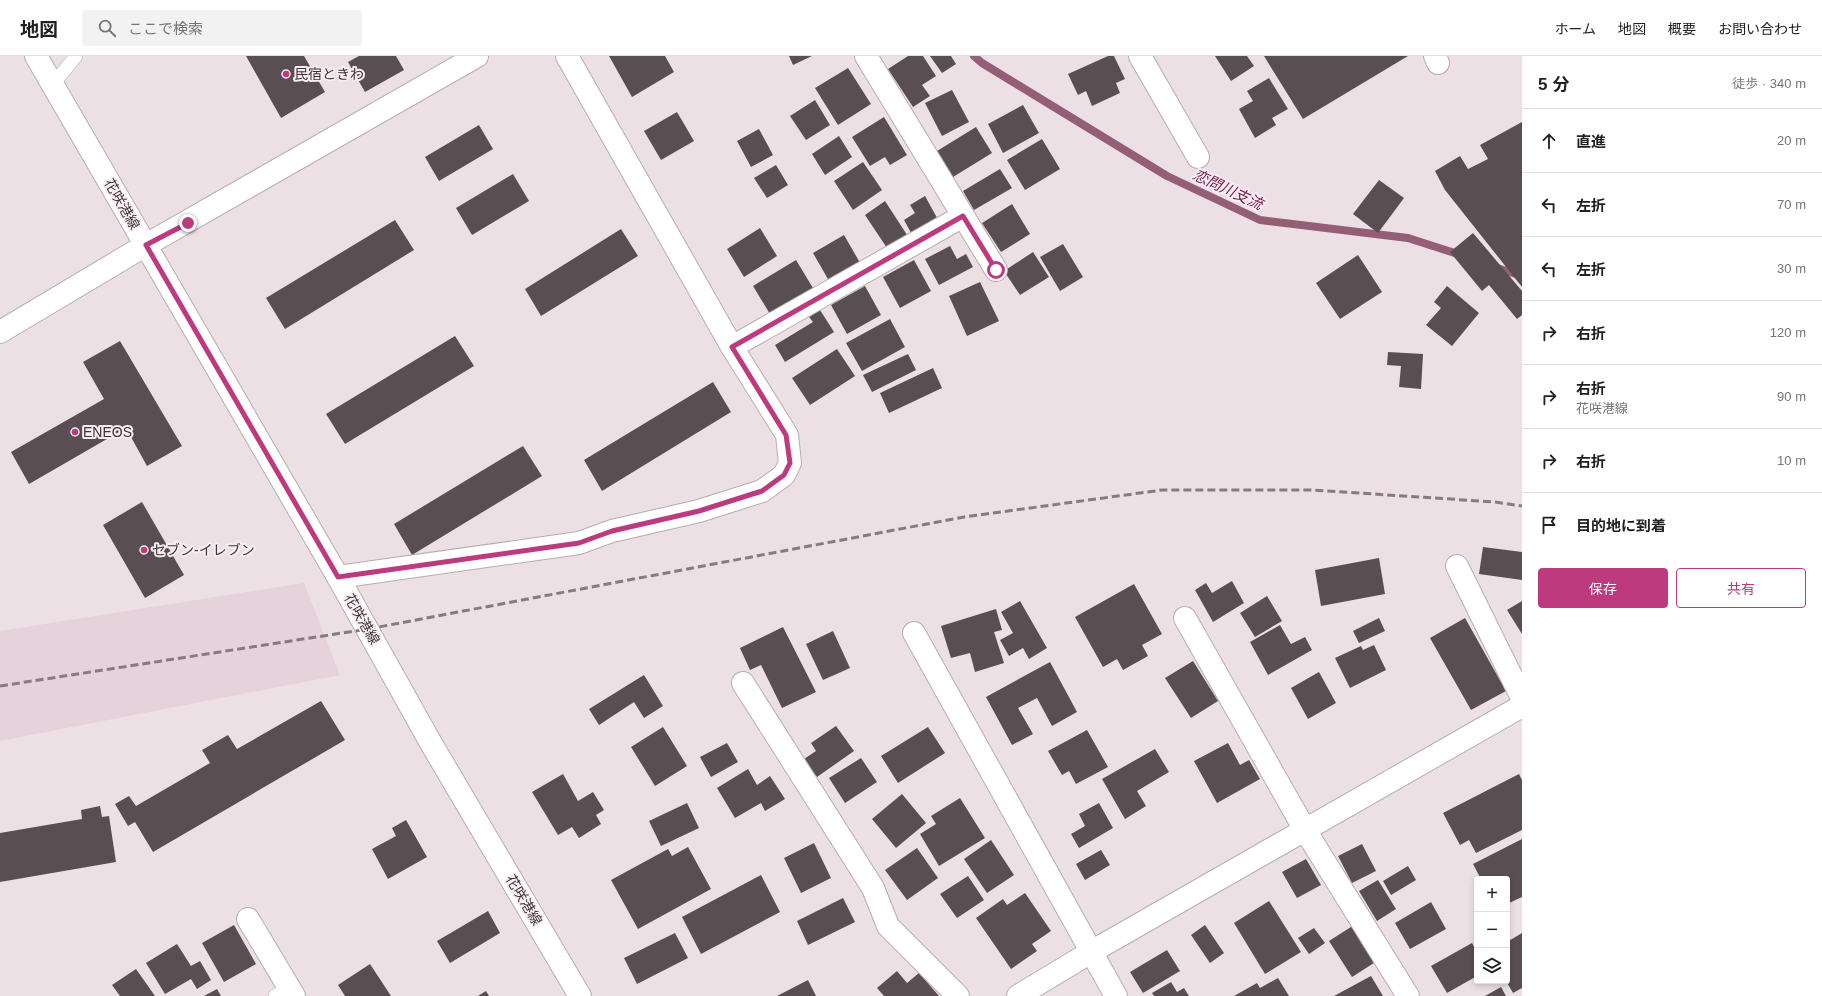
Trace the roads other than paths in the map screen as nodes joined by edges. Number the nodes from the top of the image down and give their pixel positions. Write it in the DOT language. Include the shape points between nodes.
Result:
graph roads {
  1 [pos="36,56"];
  2 [pos="76,56"];
  3 [pos="477,56"];
  4 [pos="567,56"];
  5 [pos="866,56"];
  6 [pos="1140,56"];
  7 [pos="53,84"];
  8 [pos="1198,157"];
  9 [pos="963,216"];
  10 [pos="146,245"];
  11 [pos="996,270"];
  12 [pos="0,332"];
  13 [pos="732,347"];
  14 [pos="1457,566"];
  15 [pos="338,577"];
  16 [pos="1185,618"];
  17 [pos="914,633"];
  18 [pos="743,683"];
  19 [pos="1522,698"];
  20 [pos="1522,706"];
  21 [pos="1305,830"];
  22 [pos="248,919"];
  23 [pos="1091,952"];
  24 [pos="286,993"];
  25 [pos="580,996"];
  26 [pos="958,996"];
  27 [pos="1018,996"];
  28 [pos="1116,996"];
  29 [pos="1408,996"];
  1 -- 7 [label="street, 花咲港線"];
  2 -- 7 [label="lane"];
  3 -- 10 [label="street"];
  4 -- 13 [label="street"];
  5 -- 9 [label="street"];
  6 -- 8 [label="street"];
  7 -- 10 [label="street, 花咲港線"];
  9 -- 11 [label="street"];
  9 -- 13 [label="street"];
  10 -- 12 [label="street"];
  10 -- 15 [label="street, 花咲港線"];
  13 -- 15 [label="street" via="786,435 790,463 784,475 762,491 699,511 612,531 579,543"];
  14 -- 19 [label="street"];
  15 -- 25 [label="street, 花咲港線" via="432,745"];
  16 -- 21 [label="street"];
  17 -- 23 [label="street"];
  18 -- 26 [label="street" via="873,888 888,926"];
  20 -- 21 [label="street"];
  21 -- 23 [label="street"];
  21 -- 29 [label="street"];
  22 -- 24 [label="street"];
  23 -- 27 [label="street"];
  23 -- 28 [label="street"];
}
